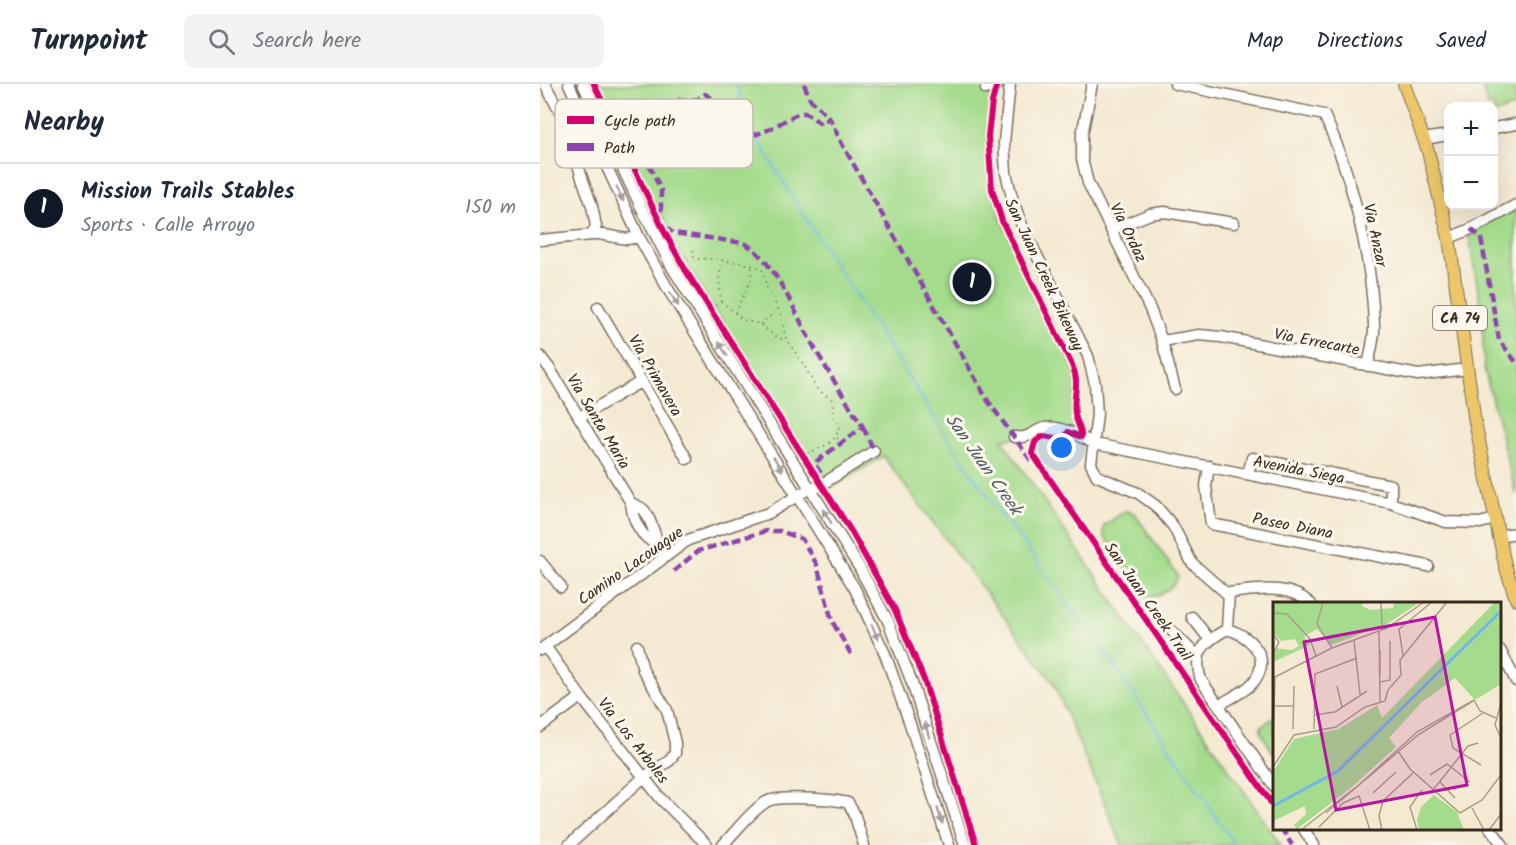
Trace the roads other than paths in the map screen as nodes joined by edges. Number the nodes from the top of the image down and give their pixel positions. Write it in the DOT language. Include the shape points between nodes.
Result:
graph roads {
  1 [pos="545,84"];
  2 [pos="569,84"];
  3 [pos="583,84"];
  4 [pos="998,84"];
  5 [pos="1010,84"];
  6 [pos="1092,84"];
  7 [pos="1175,84"];
  8 [pos="1404,84"];
  9 [pos="986,89"];
  10 [pos="576,99"];
  11 [pos="590,99"];
  12 [pos="555,103"];
  13 [pos="1516,124"];
  14 [pos="1498,127"];
  15 [pos="1444,136"];
  16 [pos="1424,140"];
  17 [pos="579,168"];
  18 [pos="607,168"];
  19 [pos="623,168"];
  20 [pos="1516,206"];
  21 [pos="1234,223"];
  22 [pos="595,229"];
  23 [pos="1112,230"];
  24 [pos="639,237"];
  25 [pos="1449,238"];
  26 [pos="540,240"];
  27 [pos="598,307"];
  28 [pos="1162,341"];
  29 [pos="540,356"];
  30 [pos="1368,366"];
  31 [pos="1467,369"];
  32 [pos="642,381"];
  33 [pos="1175,389"];
  34 [pos="580,417"];
  35 [pos="1014,437"];
  36 [pos="1095,444"];
  37 [pos="873,451"];
  38 [pos="687,459"];
  39 [pos="1209,466"];
  40 [pos="1248,474"];
  41 [pos="810,488"];
  42 [pos="798,496"];
  43 [pos="631,502"];
  44 [pos="1391,503"];
  45 [pos="1495,519"];
  46 [pos="649,521"];
  47 [pos="638,526"];
  48 [pos="1516,533"];
  49 [pos="1498,536"];
  50 [pos="656,544"];
  51 [pos="664,556"];
  52 [pos="540,561"];
  53 [pos="1428,566"];
  54 [pos="561,587"];
  55 [pos="1230,593"];
  56 [pos="1516,599"];
  57 [pos="1310,602"];
  58 [pos="1192,616"];
  59 [pos="1170,629"];
  60 [pos="1227,629"];
  61 [pos="1209,639"];
  62 [pos="637,646"];
  63 [pos="542,648"];
  64 [pos="1501,652"];
  65 [pos="1199,654"];
  66 [pos="1516,681"];
  67 [pos="581,697"];
  68 [pos="1219,705"];
  69 [pos="540,727"];
  70 [pos="644,777"];
  71 [pos="1273,783"];
  72 [pos="1304,830"];
  73 [pos="1492,830"];
  74 [pos="569,845"];
  75 [pos="707,845"];
  76 [pos="723,845"];
  77 [pos="864,845"];
  78 [pos="949,845"];
  79 [pos="965,845"];
  80 [pos="1314,845"];
  81 [pos="1503,845"];
  1 -- 12 [label="street"];
  2 -- 10 [label="street, one-way"];
  11 -- 3 [label="street, one-way"];
  4 -- 9 [label="street"];
  5 -- 36 [label="street" via="1004,142 1006,173 1023,228 1088,356 1095,384"];
  6 -- 23 [label="street, Via Ordaz" via="1082,135 1082,159 1088,183"];
  7 -- 30 [label="street, Via Anzar" via="1324,115 1360,225 1370,278 1374,327"];
  8 -- 16 [label="main road, CA 74"];
  13 -- 14 [label="street"];
  15 -- 16 [label="street"];
  16 -- 25 [label="main road, CA 74"];
  17 -- 22 [label="street"];
  18 -- 24 [label="street, one-way"];
  41 -- 19 [label="street, one-way" via="672,267"];
  20 -- 25 [label="street"];
  21 -- 23 [label="street" via="1164,212"];
  22 -- 24 [label="street" via="627,239"];
  22 -- 26 [label="street" via="592,235"];
  23 -- 28 [label="street, Via Ordaz"];
  24 -- 42 [label="street, one-way"];
  25 -- 31 [label="main road, CA 74"];
  27 -- 32 [label="street, Via Primavera"];
  28 -- 30 [label="street, Via Errecarte" via="1198,335 1221,337"];
  28 -- 33 [label="street, Via Ordaz"];
  29 -- 34 [label="street, Via Santa Maria"];
  30 -- 31 [label="street, Via Errecarte" via="1418,375"];
  31 -- 45 [label="main road, CA 74"];
  32 -- 34 [label="street"];
  32 -- 38 [label="street, Via Primavera"];
  34 -- 43 [label="street, Via Santa Maria"];
  35 -- 36 [label="street, Avenida Siega" via="1026,438 1044,428 1056,428"];
  36 -- 39 [label="street, Avenida Siega"];
  36 -- 55 [label="street" via="1091,464 1097,476 1138,492 1156,506 1173,526 1192,563"];
  37 -- 41 [label="street, Camino Lacouague" via="818,487"];
  39 -- 40 [label="street, Avenida Siega"];
  39 -- 53 [label="street, Paseo Diana" via="1206,486 1211,524"];
  40 -- 44 [label="street, Avenida Siega"];
  40 -- 44 [label="street" via="1252,458 1391,485"];
  41 -- 42 [label="street, Camino Lacouague"];
  79 -- 41 [label="street, one-way" via="888,621 860,567"];
  42 -- 51 [label="street, Camino Lacouague" via="770,513 688,540"];
  42 -- 78 [label="street, one-way" via="871,621 909,721"];
  43 -- 46 [label="street, Via Santa Maria" via="644,510"];
  43 -- 47 [label="street, Via Santa Maria"];
  44 -- 45 [label="street, Avenida Siega" via="1446,522 1480,524"];
  45 -- 49 [label="main road, CA 74"];
  46 -- 47 [label="street"];
  46 -- 50 [label="street, Via Santa Maria"];
  47 -- 50 [label="street, Via Santa Maria" via="645,538"];
  48 -- 49 [label="street"];
  49 -- 56 [label="main road, CA 74"];
  50 -- 51 [label="street, Via Santa Maria"];
  51 -- 63 [label="street, Camino Lacouague"];
  52 -- 54 [label="street"];
  55 -- 57 [label="street" via="1287,590"];
  55 -- 60 [label="street"];
  58 -- 61 [label="street"];
  59 -- 65 [label="street"];
  60 -- 61 [label="street"];
  60 -- 68 [label="street" via="1251,640 1260,665 1257,678 1248,687"];
  61 -- 65 [label="street"];
  62 -- 70 [label="street" via="643,670 667,710 675,743 675,753 669,761"];
  63 -- 67 [label="street, Via Los Arboles"];
  64 -- 66 [label="street"];
  65 -- 68 [label="street" via="1201,680"];
  67 -- 69 [label="street"];
  67 -- 70 [label="street, Via Los Arboles"];
  68 -- 71 [label="street"];
  70 -- 74 [label="street"];
  70 -- 75 [label="street, Via Los Arboles"];
  72 -- 80 [label="street"];
  73 -- 81 [label="street"];
  76 -- 77 [label="street" via="769,800 848,803"];
}
